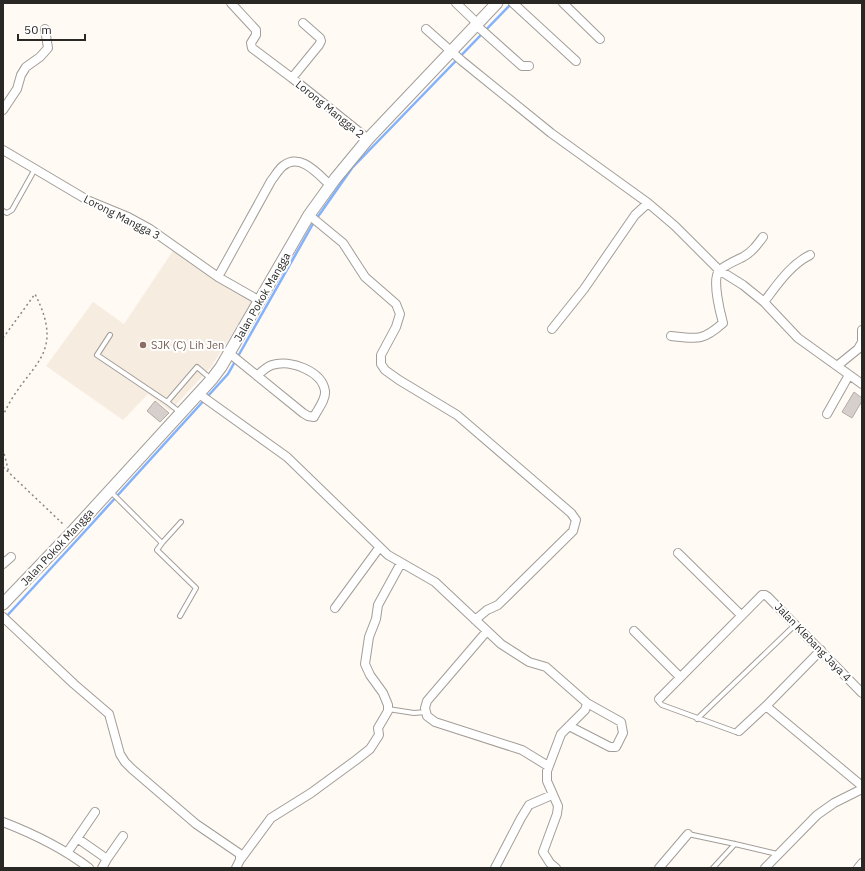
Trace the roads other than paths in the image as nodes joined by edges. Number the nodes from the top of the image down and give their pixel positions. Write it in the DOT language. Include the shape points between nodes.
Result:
graph roads {
  1 [pos="231,3"];
  2 [pos="456,3"];
  3 [pos="497,3"];
  4 [pos="563,3"];
  5 [pos="514,4"];
  6 [pos="303,23"];
  7 [pos="480,28"];
  8 [pos="46,29"];
  9 [pos="426,29"];
  10 [pos="600,39"];
  11 [pos="453,53"];
  12 [pos="576,60"];
  13 [pos="528,66"];
  14 [pos="292,78"];
  15 [pos="3,110"];
  16 [pos="368,139"];
  17 [pos="3,150"];
  18 [pos="36,169"];
  19 [pos="330,185"];
  20 [pos="648,203"];
  21 [pos="3,211"];
  22 [pos="311,217"];
  23 [pos="763,237"];
  24 [pos="810,255"];
  25 [pos="719,270"];
  26 [pos="218,276"];
  27 [pos="260,301"];
  28 [pos="764,302"];
  29 [pos="552,329"];
  30 [pos="862,330"];
  31 [pos="110,335"];
  32 [pos="671,336"];
  33 [pos="234,357"];
  34 [pos="837,366"];
  35 [pos="849,375"];
  36 [pos="257,376"];
  37 [pos="212,380"];
  38 [pos="862,384"];
  39 [pos="200,396"];
  40 [pos="167,402"];
  41 [pos="181,413"];
  42 [pos="827,414"];
  43 [pos="110,491"];
  44 [pos="181,522"];
  45 [pos="162,542"];
  46 [pos="379,548"];
  47 [pos="678,553"];
  48 [pos="11,557"];
  49 [pos="401,563"];
  50 [pos="3,564"];
  51 [pos="3,604"];
  52 [pos="335,608"];
  53 [pos="741,615"];
  54 [pos="180,616"];
  55 [pos="5,618"];
  56 [pos="475,620"];
  57 [pos="796,624"];
  58 [pos="487,631"];
  59 [pos="634,631"];
  60 [pos="821,650"];
  61 [pos="680,677"];
  62 [pos="862,693"];
  63 [pos="659,699"];
  64 [pos="587,703"];
  65 [pos="766,706"];
  66 [pos="388,709"];
  67 [pos="426,712"];
  68 [pos="697,719"];
  69 [pos="569,726"];
  70 [pos="739,731"];
  71 [pos="548,766"];
  72 [pos="862,788"];
  73 [pos="552,795"];
  74 [pos="95,812"];
  75 [pos="3,822"];
  76 [pos="688,834"];
  77 [pos="123,836"];
  78 [pos="77,838"];
  79 [pos="735,844"];
  80 [pos="67,853"];
  81 [pos="777,854"];
  82 [pos="107,859"];
  83 [pos="862,863"];
  84 [pos="238,864"];
  85 [pos="89,868"];
  86 [pos="102,868"];
  87 [pos="495,868"];
  88 [pos="556,868"];
  89 [pos="659,868"];
  90 [pos="713,868"];
  91 [pos="765,868"];
  92 [pos="858,868"];
  1 -- 14 [label="street, Lorong Mangga 2" via="256,30 251,43 252,48"];
  2 -- 7 [label="street"];
  3 -- 7 [label="main road, Jalan Pokok Mangga"];
  4 -- 10 [label="street"];
  5 -- 12 [label="street"];
  6 -- 14 [label="street, Lorong Mangga 2" via="321,41"];
  7 -- 11 [label="main road, Jalan Pokok Mangga"];
  7 -- 13 [label="street" via="522,66"];
  8 -- 15 [label="street" via="48,48 26,68 17,89"];
  9 -- 11 [label="street"];
  11 -- 16 [label="main road, Jalan Pokok Mangga"];
  11 -- 20 [label="street" via="551,133"];
  14 -- 16 [label="street, Lorong Mangga 2"];
  16 -- 19 [label="main road, Jalan Pokok Mangga"];
  17 -- 18 [label="street, Lorong Mangga 3"];
  18 -- 21 [label="lane" via="12,210 7,213"];
  18 -- 26 [label="street, Lorong Mangga 3" via="89,201 150,229"];
  19 -- 22 [label="main road, Jalan Pokok Mangga"];
  19 -- 26 [label="street" via="304,163 292,162 282,167 271,181"];
  20 -- 25 [label="street"];
  20 -- 29 [label="street" via="635,215 584,289"];
  22 -- 27 [label="main road, Jalan Pokok Mangga"];
  22 -- 56 [label="street" via="343,243 364,277 396,304 400,314 381,355 381,364 385,370 456,415 571,512 576,520 573,531 498,604"];
  23 -- 25 [label="street" via="745,256"];
  24 -- 28 [label="street" via="790,269"];
  25 -- 28 [label="street"];
  25 -- 32 [label="street" via="716,276 718,307 723,322 711,334 695,339"];
  26 -- 27 [label="street, Lorong Mangga 3"];
  27 -- 33 [label="main road, Jalan Pokok Mangga"];
  28 -- 34 [label="street" via="798,338"];
  30 -- 34 [label="street" via="862,342 858,349"];
  31 -- 40 [label="lane" via="97,355"];
  33 -- 36 [label="street"];
  33 -- 37 [label="main road, Jalan Pokok Mangga"];
  34 -- 35 [label="street"];
  35 -- 38 [label="street"];
  35 -- 42 [label="street"];
  36 -- 36 [label="street" via="308,416 314,417 324,400 325,392 321,382 310,370 285,364 274,365 264,369"];
  37 -- 39 [label="main road, Jalan Pokok Mangga"];
  37 -- 40 [label="lane" via="197,367"];
  39 -- 41 [label="main road, Jalan Pokok Mangga"];
  39 -- 46 [label="street" via="287,457"];
  40 -- 41 [label="lane"];
  41 -- 43 [label="main road, Jalan Pokok Mangga"];
  43 -- 45 [label="lane"];
  43 -- 51 [label="main road, Jalan Pokok Mangga"];
  44 -- 45 [label="lane"];
  45 -- 54 [label="lane" via="157,550 196,588"];
  46 -- 49 [label="street"];
  46 -- 52 [label="street"];
  47 -- 53 [label="street"];
  48 -- 50 [label="street"];
  49 -- 56 [label="street" via="435,582"];
  49 -- 66 [label="street" via="378,605 365,664 370,676 383,693"];
  53 -- 57 [label="street, Jalan Klebang Jaya 4" via="765,595"];
  53 -- 61 [label="street"];
  55 -- 84 [label="street" via="109,714 120,754 125,762 196,824 240,854"];
  56 -- 58 [label="street"];
  57 -- 60 [label="street, Jalan Klebang Jaya 4"];
  57 -- 68 [label="lane"];
  58 -- 64 [label="street" via="501,644 529,662 546,667"];
  58 -- 67 [label="street" via="427,701"];
  59 -- 61 [label="street"];
  60 -- 62 [label="street, Jalan Klebang Jaya 4"];
  60 -- 65 [label="street"];
  61 -- 63 [label="street"];
  63 -- 68 [label="lane" via="662,705"];
  64 -- 69 [label="street" via="585,710"];
  64 -- 69 [label="street" via="622,722 623,733 616,747 610,747"];
  65 -- 70 [label="street"];
  65 -- 72 [label="street"];
  66 -- 67 [label="lane"];
  66 -- 84 [label="street" via="378,728 379,735 370,749 311,793 271,818"];
  67 -- 71 [label="street" via="435,722 522,750"];
  68 -- 70 [label="lane"];
  69 -- 71 [label="street" via="561,734"];
  71 -- 73 [label="street" via="547,781"];
  72 -- 81 [label="street" via="817,815"];
  73 -- 87 [label="street" via="529,805"];
  73 -- 88 [label="street" via="558,806 557,814 543,852"];
  74 -- 78 [label="street"];
  75 -- 80 [label="street" via="36,835"];
  76 -- 79 [label="lane"];
  76 -- 89 [label="street"];
  77 -- 82 [label="street"];
  78 -- 80 [label="street"];
  78 -- 82 [label="street"];
  79 -- 81 [label="lane"];
  79 -- 90 [label="lane"];
  80 -- 85 [label="street"];
  81 -- 91 [label="street"];
  82 -- 86 [label="street"];
  83 -- 92 [label="street"];
}
